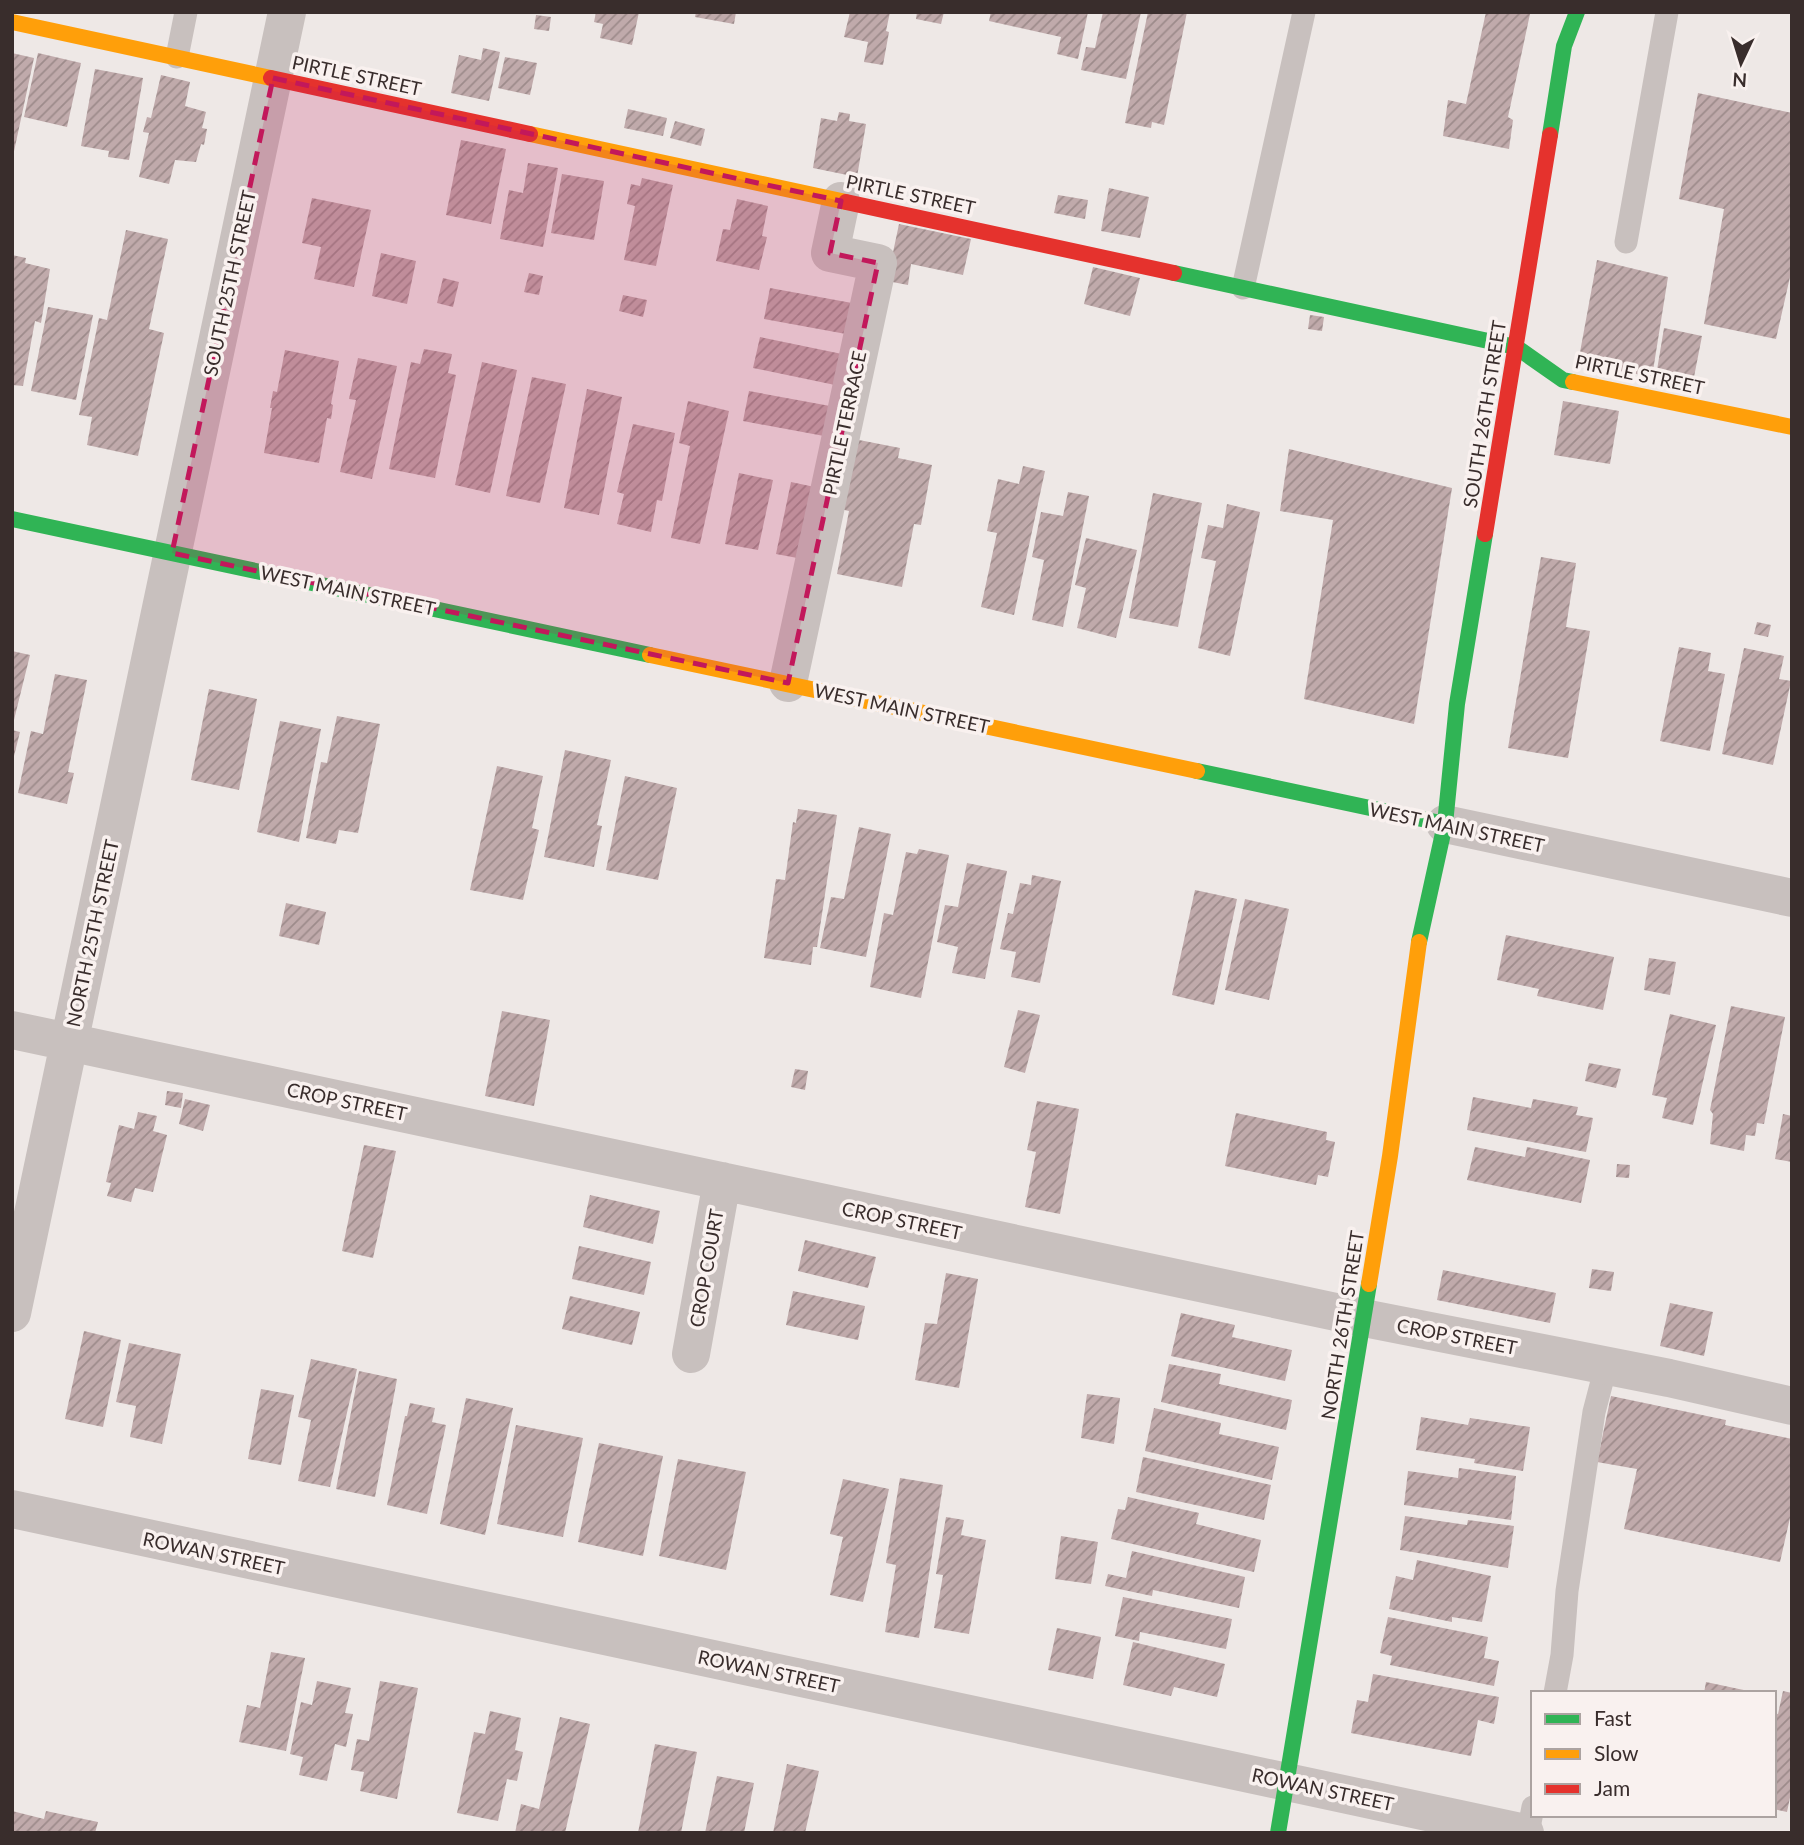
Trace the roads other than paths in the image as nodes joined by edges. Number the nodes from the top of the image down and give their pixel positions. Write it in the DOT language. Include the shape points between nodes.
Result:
graph roads {
  1 [pos="186,12"];
  2 [pos="287,12"];
  3 [pos="1304,12"];
  4 [pos="1577,12"];
  5 [pos="1667,12"];
  6 [pos="12,22"];
  7 [pos="177,57"];
  8 [pos="272,78"];
  9 [pos="841,201"];
  10 [pos="1626,242"];
  11 [pos="1243,288"];
  12 [pos="1516,347"];
  13 [pos="1792,427"];
  14 [pos="12,519"];
  15 [pos="172,553"];
  16 [pos="788,683"];
  17 [pos="1445,824"];
  18 [pos="1792,898"];
  19 [pos="12,1030"];
  20 [pos="69,1042"];
  21 [pos="722,1181"];
  22 [pos="12,1313"];
  23 [pos="1364,1318"];
  24 [pos="691,1354"];
  25 [pos="1606,1366"];
  26 [pos="1792,1406"];
  27 [pos="12,1510"];
  28 [pos="1555,1691"];
  29 [pos="1288,1781"];
  30 [pos="1531,1816"];
  31 [pos="1278,1833"];
  32 [pos="1527,1833"];
  1 -- 7 [label="lane"];
  2 -- 8 [label="street, SOUTH 25TH STREET"];
  3 -- 11 [label="lane"];
  4 -- 12 [label="street, SOUTH 26TH STREET" via="1564,46"];
  5 -- 10 [label="lane"];
  6 -- 7 [label="street, PIRTLE STREET"];
  7 -- 8 [label="street, PIRTLE STREET"];
  8 -- 9 [label="street, PIRTLE STREET"];
  8 -- 15 [label="street, SOUTH 25TH STREET"];
  9 -- 11 [label="street, PIRTLE STREET"];
  9 -- 16 [label="street, PIRTLE TERRACE" via="830,253 878,263"];
  11 -- 12 [label="street, PIRTLE STREET"];
  12 -- 13 [label="street, PIRTLE STREET" via="1563,380"];
  12 -- 17 [label="street, SOUTH 26TH STREET" via="1457,704"];
  14 -- 15 [label="street, WEST MAIN STREET"];
  15 -- 16 [label="street, WEST MAIN STREET"];
  15 -- 20 [label="street, NORTH 25TH STREET"];
  16 -- 17 [label="street, WEST MAIN STREET"];
  17 -- 18 [label="street, WEST MAIN STREET"];
  17 -- 23 [label="street, NORTH 26TH STREET" via="1419,944"];
  19 -- 20 [label="street, CROP STREET"];
  20 -- 21 [label="street, CROP STREET"];
  20 -- 22 [label="street, NORTH 25TH STREET"];
  21 -- 23 [label="street, CROP STREET"];
  21 -- 24 [label="street, CROP COURT"];
  23 -- 25 [label="street, CROP STREET"];
  23 -- 29 [label="street, NORTH 26TH STREET"];
  25 -- 26 [label="street, CROP STREET"];
  25 -- 28 [label="lane" via="1594,1412"];
  27 -- 29 [label="street, ROWAN STREET"];
  29 -- 31 [label="street, NORTH 26TH STREET"];
  29 -- 32 [label="street, ROWAN STREET"];
  30 -- 32 [label="lane"];
}
